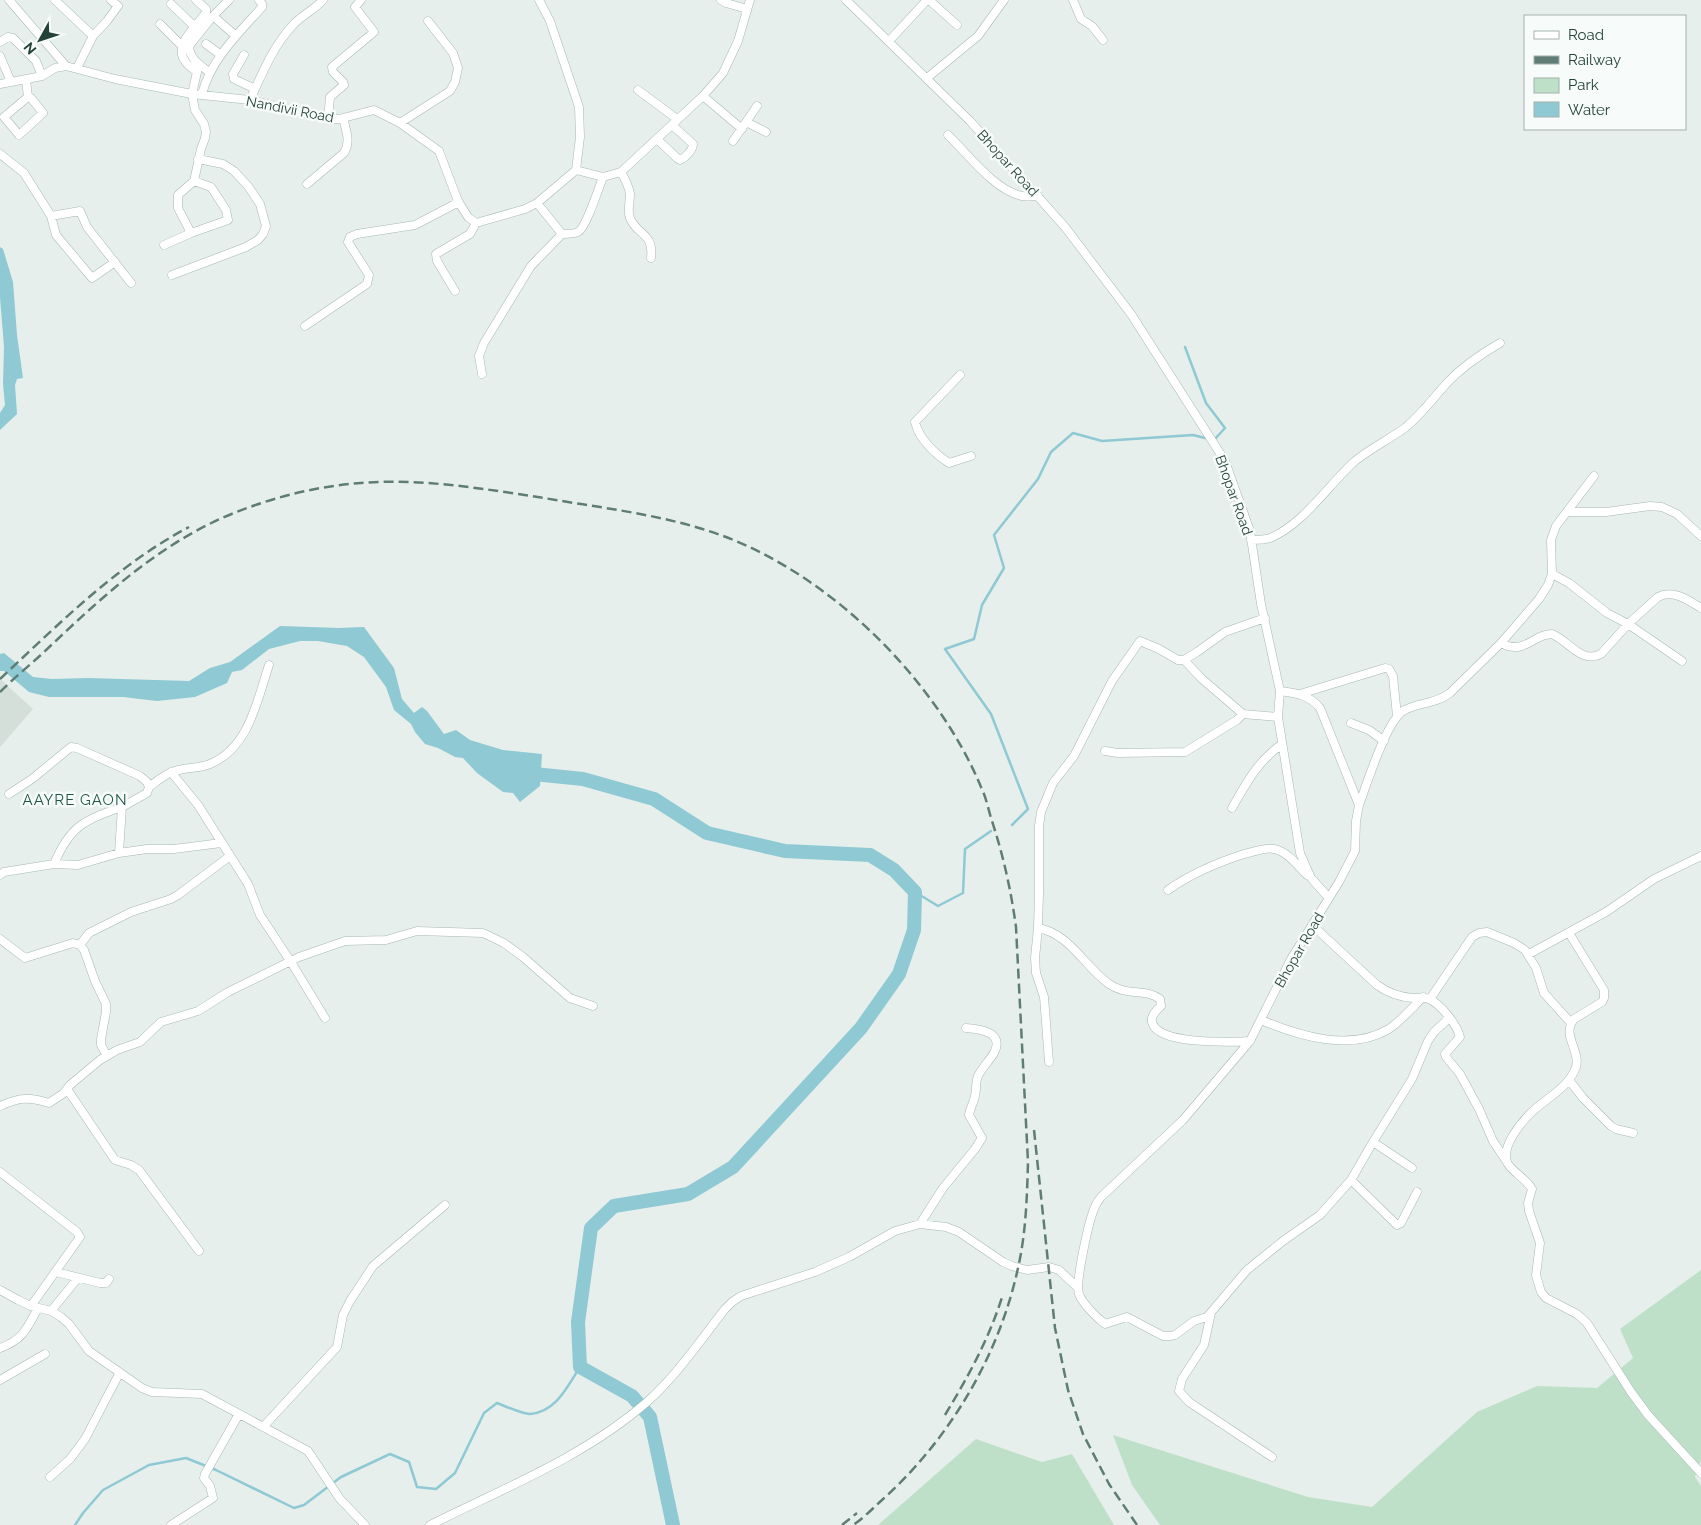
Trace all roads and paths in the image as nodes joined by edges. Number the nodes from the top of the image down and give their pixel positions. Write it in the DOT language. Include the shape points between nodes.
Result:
graph roads {
  1 [pos="8,0"];
  2 [pos="55,0"];
  3 [pos="111,0"];
  4 [pos="196,0"];
  5 [pos="229,0"];
  6 [pos="259,0"];
  7 [pos="324,0"];
  8 [pos="361,0"];
  9 [pos="539,0"];
  10 [pos="721,0"];
  11 [pos="750,0"];
  12 [pos="846,0"];
  13 [pos="928,0"];
  14 [pos="1004,0"];
  15 [pos="1073,0"];
  16 [pos="170,4"];
  17 [pos="747,9"];
  18 [pos="213,16"];
  19 [pos="428,21"];
  20 [pos="160,24"];
  21 [pos="957,25"];
  22 [pos="195,27"];
  23 [pos="93,36"];
  24 [pos="236,36"];
  25 [pos="1103,40"];
  26 [pos="889,41"];
  27 [pos="0,42"];
  28 [pos="206,44"];
  29 [pos="182,46"];
  30 [pos="221,55"];
  31 [pos="244,55"];
  32 [pos="0,56"];
  33 [pos="193,64"];
  34 [pos="66,66"];
  35 [pos="77,68"];
  36 [pos="209,72"];
  37 [pos="42,76"];
  38 [pos="927,78"];
  39 [pos="26,80"];
  40 [pos="11,82"];
  41 [pos="0,84"];
  42 [pos="255,90"];
  43 [pos="638,90"];
  44 [pos="192,94"];
  45 [pos="202,94"];
  46 [pos="703,96"];
  47 [pos="28,97"];
  48 [pos="250,100"];
  49 [pos="756,106"];
  50 [pos="343,118"];
  51 [pos="328,119"];
  52 [pos="674,122"];
  53 [pos="400,123"];
  54 [pos="744,125"];
  55 [pos="766,132"];
  56 [pos="948,135"];
  57 [pos="657,140"];
  58 [pos="733,141"];
  59 [pos="0,154"];
  60 [pos="198,159"];
  61 [pos="576,170"];
  62 [pos="621,172"];
  63 [pos="603,177"];
  64 [pos="194,181"];
  65 [pos="307,184"];
  66 [pos="1038,196"];
  67 [pos="459,202"];
  68 [pos="537,203"];
  69 [pos="51,216"];
  70 [pos="476,223"];
  71 [pos="191,233"];
  72 [pos="562,234"];
  73 [pos="164,245"];
  74 [pos="651,258"];
  75 [pos="115,262"];
  76 [pos="172,275"];
  77 [pos="131,283"];
  78 [pos="455,291"];
  79 [pos="305,326"];
  80 [pos="1500,343"];
  81 [pos="482,374"];
  82 [pos="960,375"];
  83 [pos="971,456"];
  84 [pos="1594,476"];
  85 [pos="1568,512"];
  86 [pos="1701,536"];
  87 [pos="1251,540"];
  88 [pos="1552,574"];
  89 [pos="1701,608"];
  90 [pos="1265,618"];
  91 [pos="1628,624"];
  92 [pos="1501,643"];
  93 [pos="1184,660"];
  94 [pos="1682,661"];
  95 [pos="270,665"];
  96 [pos="1280,691"];
  97 [pos="1300,694"];
  98 [pos="1243,714"];
  99 [pos="1397,716"];
  100 [pos="1278,717"];
  101 [pos="1351,723"];
  102 [pos="1384,741"];
  103 [pos="1282,744"];
  104 [pos="1105,751"];
  105 [pos="171,772"];
  106 [pos="150,787"];
  107 [pos="10,794"];
  108 [pos="1359,805"];
  109 [pos="122,807"];
  110 [pos="1232,808"];
  111 [pos="221,843"];
  112 [pos="119,853"];
  113 [pos="230,856"];
  114 [pos="1701,856"];
  115 [pos="54,864"];
  116 [pos="0,875"];
  117 [pos="1311,878"];
  118 [pos="1168,890"];
  119 [pos="1329,898"];
  120 [pos="1312,925"];
  121 [pos="1038,928"];
  122 [pos="1569,932"];
  123 [pos="0,939"];
  124 [pos="80,944"];
  125 [pos="1529,954"];
  126 [pos="291,962"];
  127 [pos="1427,998"];
  128 [pos="593,1006"];
  129 [pos="325,1018"];
  130 [pos="1449,1018"];
  131 [pos="1261,1020"];
  132 [pos="1571,1023"];
  133 [pos="966,1028"];
  134 [pos="1250,1041"];
  135 [pos="106,1056"];
  136 [pos="1049,1062"];
  137 [pos="1569,1080"];
  138 [pos="67,1089"];
  139 [pos="0,1106"];
  140 [pos="1632,1133"];
  141 [pos="1373,1142"];
  142 [pos="1508,1164"];
  143 [pos="1412,1168"];
  144 [pos="0,1172"];
  145 [pos="1351,1180"];
  146 [pos="1417,1192"];
  147 [pos="445,1205"];
  148 [pos="920,1224"];
  149 [pos="199,1251"];
  150 [pos="56,1272"];
  151 [pos="78,1278"];
  152 [pos="109,1279"];
  153 [pos="1078,1287"];
  154 [pos="0,1290"];
  155 [pos="34,1307"];
  156 [pos="51,1311"];
  157 [pos="1211,1313"];
  158 [pos="0,1348"];
  159 [pos="45,1354"];
  160 [pos="119,1374"];
  161 [pos="0,1380"];
  162 [pos="239,1414"];
  163 [pos="263,1427"];
  164 [pos="1272,1457"];
  165 [pos="1701,1473"];
  166 [pos="50,1476"];
  167 [pos="171,1525"];
  168 [pos="365,1525"];
  169 [pos="430,1525"];
  1 -- 34 [label="street"];
  2 -- 23 [label="street"];
  3 -- 23 [label="street" via="118,6"];
  4 -- 22 [label="street" via="206,13"];
  5 -- 18 [label="street"];
  6 -- 24 [label="street" via="262,7"];
  7 -- 42 [label="street" via="294,23 283,37"];
  8 -- 51 [label="street" via="355,7 374,32 332,67 332,72 344,85 330,97"];
  9 -- 61 [label="street" via="550,21 579,107"];
  10 -- 17 [label="street"];
  11 -- 17 [label="street"];
  12 -- 26 [label="street, Bhopar Road"];
  13 -- 21 [label="street"];
  13 -- 26 [label="street"];
  14 -- 38 [label="street" via="978,36"];
  15 -- 25 [label="street" via="1081,19 1092,26"];
  16 -- 22 [label="street"];
  17 -- 46 [label="street" via="738,41 723,73"];
  18 -- 24 [label="street"];
  18 -- 33 [label="street" via="189,46"];
  19 -- 53 [label="street" via="453,53 458,68 455,82 450,91"];
  20 -- 29 [label="street"];
  22 -- 29 [label="street"];
  23 -- 35 [label="street"];
  24 -- 30 [label="street"];
  26 -- 38 [label="street, Bhopar Road"];
  27 -- 37 [label="street" via="13,38 36,61"];
  28 -- 30 [label="street"];
  29 -- 33 [label="street" via="184,61"];
  30 -- 36 [label="street"];
  31 -- 42 [label="street" via="233,74 234,79"];
  32 -- 40 [label="street"];
  33 -- 36 [label="street"];
  33 -- 44 [label="street" via="197,75"];
  34 -- 35 [label="street, Nandivii Road"];
  34 -- 37 [label="street"];
  35 -- 44 [label="street, Nandivii Road"];
  36 -- 45 [label="street"];
  37 -- 39 [label="street"];
  38 -- 66 [label="street, Bhopar Road"];
  39 -- 40 [label="street"];
  39 -- 47 [label="street"];
  40 -- 41 [label="street"];
  42 -- 48 [label="street"];
  43 -- 52 [label="street"];
  44 -- 45 [label="street, Nandivii Road"];
  44 -- 60 [label="street" via="195,110 206,132"];
  45 -- 48 [label="street, Nandivii Road"];
  46 -- 52 [label="street"];
  46 -- 54 [label="street"];
  47 -- 47 [label="street" via="43,114 19,135 4,117"];
  48 -- 51 [label="street, Nandivii Road"];
  49 -- 54 [label="street"];
  50 -- 51 [label="street, Nandivii Road"];
  50 -- 53 [label="street, Nandivii Road" via="374,110"];
  50 -- 65 [label="street" via="348,148"];
  52 -- 57 [label="street"];
  52 -- 57 [label="street" via="693,144 683,159 677,158"];
  53 -- 67 [label="street, Nandivii Road" via="439,151"];
  54 -- 55 [label="street"];
  54 -- 58 [label="street"];
  56 -- 66 [label="street" via="971,160 1004,187 1024,196"];
  57 -- 62 [label="street"];
  59 -- 69 [label="street" via="24,173"];
  60 -- 64 [label="street"];
  60 -- 76 [label="street" via="222,164 234,171 260,204 266,226 258,240 246,247"];
  61 -- 63 [label="street"];
  61 -- 68 [label="street"];
  62 -- 63 [label="street"];
  62 -- 74 [label="street" via="629,188 629,215 651,243"];
  63 -- 72 [label="street" via="581,229"];
  64 -- 71 [label="street" via="178,195 178,208"];
  64 -- 71 [label="street" via="211,187 226,210 228,220"];
  66 -- 87 [label="street, Bhopar Road" via="1132,314 1225,461"];
  67 -- 70 [label="street, Nandivii Road"];
  67 -- 79 [label="street" via="415,225 350,237 348,242 368,275 367,284"];
  68 -- 70 [label="street" via="524,210"];
  68 -- 72 [label="street"];
  69 -- 75 [label="street" via="80,211 87,226"];
  69 -- 75 [label="street" via="56,235 92,278"];
  70 -- 78 [label="street" via="470,234 436,254 437,262"];
  71 -- 73 [label="street"];
  72 -- 81 [label="street" via="531,266 484,343 479,356"];
  75 -- 77 [label="street"];
  80 -- 87 [label="street" via="1454,376 1406,426 1356,461 1296,521 1272,537"];
  82 -- 83 [label="street" via="915,422 918,433 940,457 950,463"];
  84 -- 85 [label="street"];
  85 -- 86 [label="street" via="1662,507 1677,514"];
  85 -- 88 [label="street" via="1556,526 1551,540"];
  87 -- 90 [label="street, Bhopar Road"];
  88 -- 91 [label="street"];
  88 -- 92 [label="street" via="1539,599"];
  89 -- 91 [label="street" via="1679,596 1663,594"];
  90 -- 93 [label="street" via="1225,632"];
  90 -- 96 [label="street, Bhopar Road"];
  91 -- 92 [label="street" via="1596,656 1582,655 1552,634 1520,647"];
  91 -- 94 [label="street"];
  92 -- 99 [label="street" via="1442,699 1412,707"];
  93 -- 98 [label="street"];
  93 -- 121 [label="street" via="1140,641 1112,681 1074,756 1053,783 1038,826"];
  95 -- 105 [label="street" via="237,745 211,764"];
  96 -- 97 [label="street"];
  96 -- 100 [label="street, Bhopar Road"];
  97 -- 99 [label="street" via="1385,668 1393,676"];
  97 -- 108 [label="street" via="1320,708"];
  98 -- 100 [label="street"];
  98 -- 104 [label="street" via="1185,752"];
  99 -- 102 [label="street"];
  100 -- 103 [label="street, Bhopar Road"];
  101 -- 102 [label="street"];
  102 -- 108 [label="street"];
  103 -- 110 [label="street" via="1261,762"];
  103 -- 117 [label="street, Bhopar Road" via="1300,853"];
  105 -- 106 [label="street"];
  105 -- 111 [label="street" via="195,801"];
  106 -- 107 [label="street" via="140,776 71,747"];
  106 -- 109 [label="street" via="147,793"];
  108 -- 119 [label="street" via="1355,851"];
  109 -- 112 [label="street"];
  109 -- 115 [label="street" via="94,817 79,827 62,846"];
  111 -- 112 [label="street"];
  111 -- 113 [label="street"];
  112 -- 115 [label="street" via="78,865"];
  113 -- 124 [label="street" via="178,895 114,920 89,933"];
  113 -- 126 [label="street" via="248,884 260,915"];
  114 -- 122 [label="street" via="1654,880"];
  115 -- 116 [label="street"];
  117 -- 118 [label="street" via="1284,852 1261,849 1202,869"];
  117 -- 119 [label="street, Bhopar Road"];
  119 -- 120 [label="street, Bhopar Road"];
  120 -- 127 [label="street" via="1381,988 1402,996"];
  120 -- 131 [label="street, Bhopar Road"];
  121 -- 134 [label="street" via="1062,938 1112,986 1160,999 1161,1006 1152,1020 1162,1034 1206,1042"];
  121 -- 136 [label="street" via="1036,973 1044,997"];
  122 -- 125 [label="street"];
  122 -- 132 [label="street" via="1604,990 1602,1002"];
  123 -- 124 [label="street" via="25,958 73,943"];
  124 -- 135 [label="street" via="106,1004 101,1045"];
  125 -- 127 [label="street" via="1514,943 1487,932 1479,933 1472,937"];
  125 -- 132 [label="street" via="1544,993"];
  126 -- 128 [label="street" via="345,941 386,940 417,931 483,933 523,957 570,998"];
  126 -- 129 [label="street"];
  126 -- 135 [label="street" via="228,992 198,1011 161,1022 140,1042"];
  127 -- 130 [label="street"];
  127 -- 131 [label="street" via="1387,1030 1348,1040 1304,1035"];
  130 -- 141 [label="street" via="1428,1041 1412,1079"];
  130 -- 142 [label="street" via="1460,1037 1445,1054 1446,1058 1460,1074"];
  131 -- 134 [label="street, Bhopar Road"];
  132 -- 137 [label="street" via="1569,1033 1576,1066"];
  133 -- 148 [label="street" via="990,1033 996,1043 993,1054 977,1078 969,1114 982,1138"];
  134 -- 153 [label="street, Bhopar Road" via="1183,1120 1101,1197 1094,1208 1086,1238"];
  135 -- 138 [label="street"];
  137 -- 140 [label="street" via="1611,1126"];
  137 -- 142 [label="street" via="1531,1113 1514,1134 1506,1151"];
  138 -- 139 [label="street" via="49,1103 20,1098"];
  138 -- 149 [label="street" via="115,1160 139,1170"];
  141 -- 143 [label="street"];
  141 -- 145 [label="street"];
  142 -- 165 [label="street" via="1532,1189 1528,1203 1540,1243 1536,1275 1541,1292 1587,1323 1648,1415"];
  144 -- 150 [label="street" via="80,1237"];
  145 -- 146 [label="street" via="1397,1225"];
  145 -- 157 [label="street" via="1320,1215 1247,1270"];
  147 -- 163 [label="street" via="373,1266 343,1315 337,1347"];
  148 -- 153 [label="street" via="959,1232 1012,1266 1028,1270 1048,1267 1059,1270"];
  148 -- 169 [label="street" via="895,1231 815,1272 736,1299 724,1309 674,1376 630,1416 580,1451"];
  150 -- 151 [label="street"];
  150 -- 155 [label="street"];
  151 -- 152 [label="street" via="100,1283"];
  151 -- 156 [label="street"];
  153 -- 157 [label="street" via="1080,1296 1105,1324 1127,1317 1163,1336 1175,1335"];
  154 -- 155 [label="street"];
  155 -- 156 [label="street"];
  155 -- 158 [label="street" via="20,1338"];
  156 -- 160 [label="street" via="69,1324 89,1351"];
  157 -- 164 [label="street" via="1204,1345 1182,1379 1179,1391 1188,1402"];
  159 -- 161 [label="street"];
  160 -- 162 [label="street" via="152,1392 202,1394"];
  160 -- 166 [label="street" via="85,1439 70,1459"];
  162 -- 163 [label="street"];
  162 -- 167 [label="street" via="205,1474 213,1498"];
  163 -- 168 [label="street" via="308,1451 340,1499"];
}
